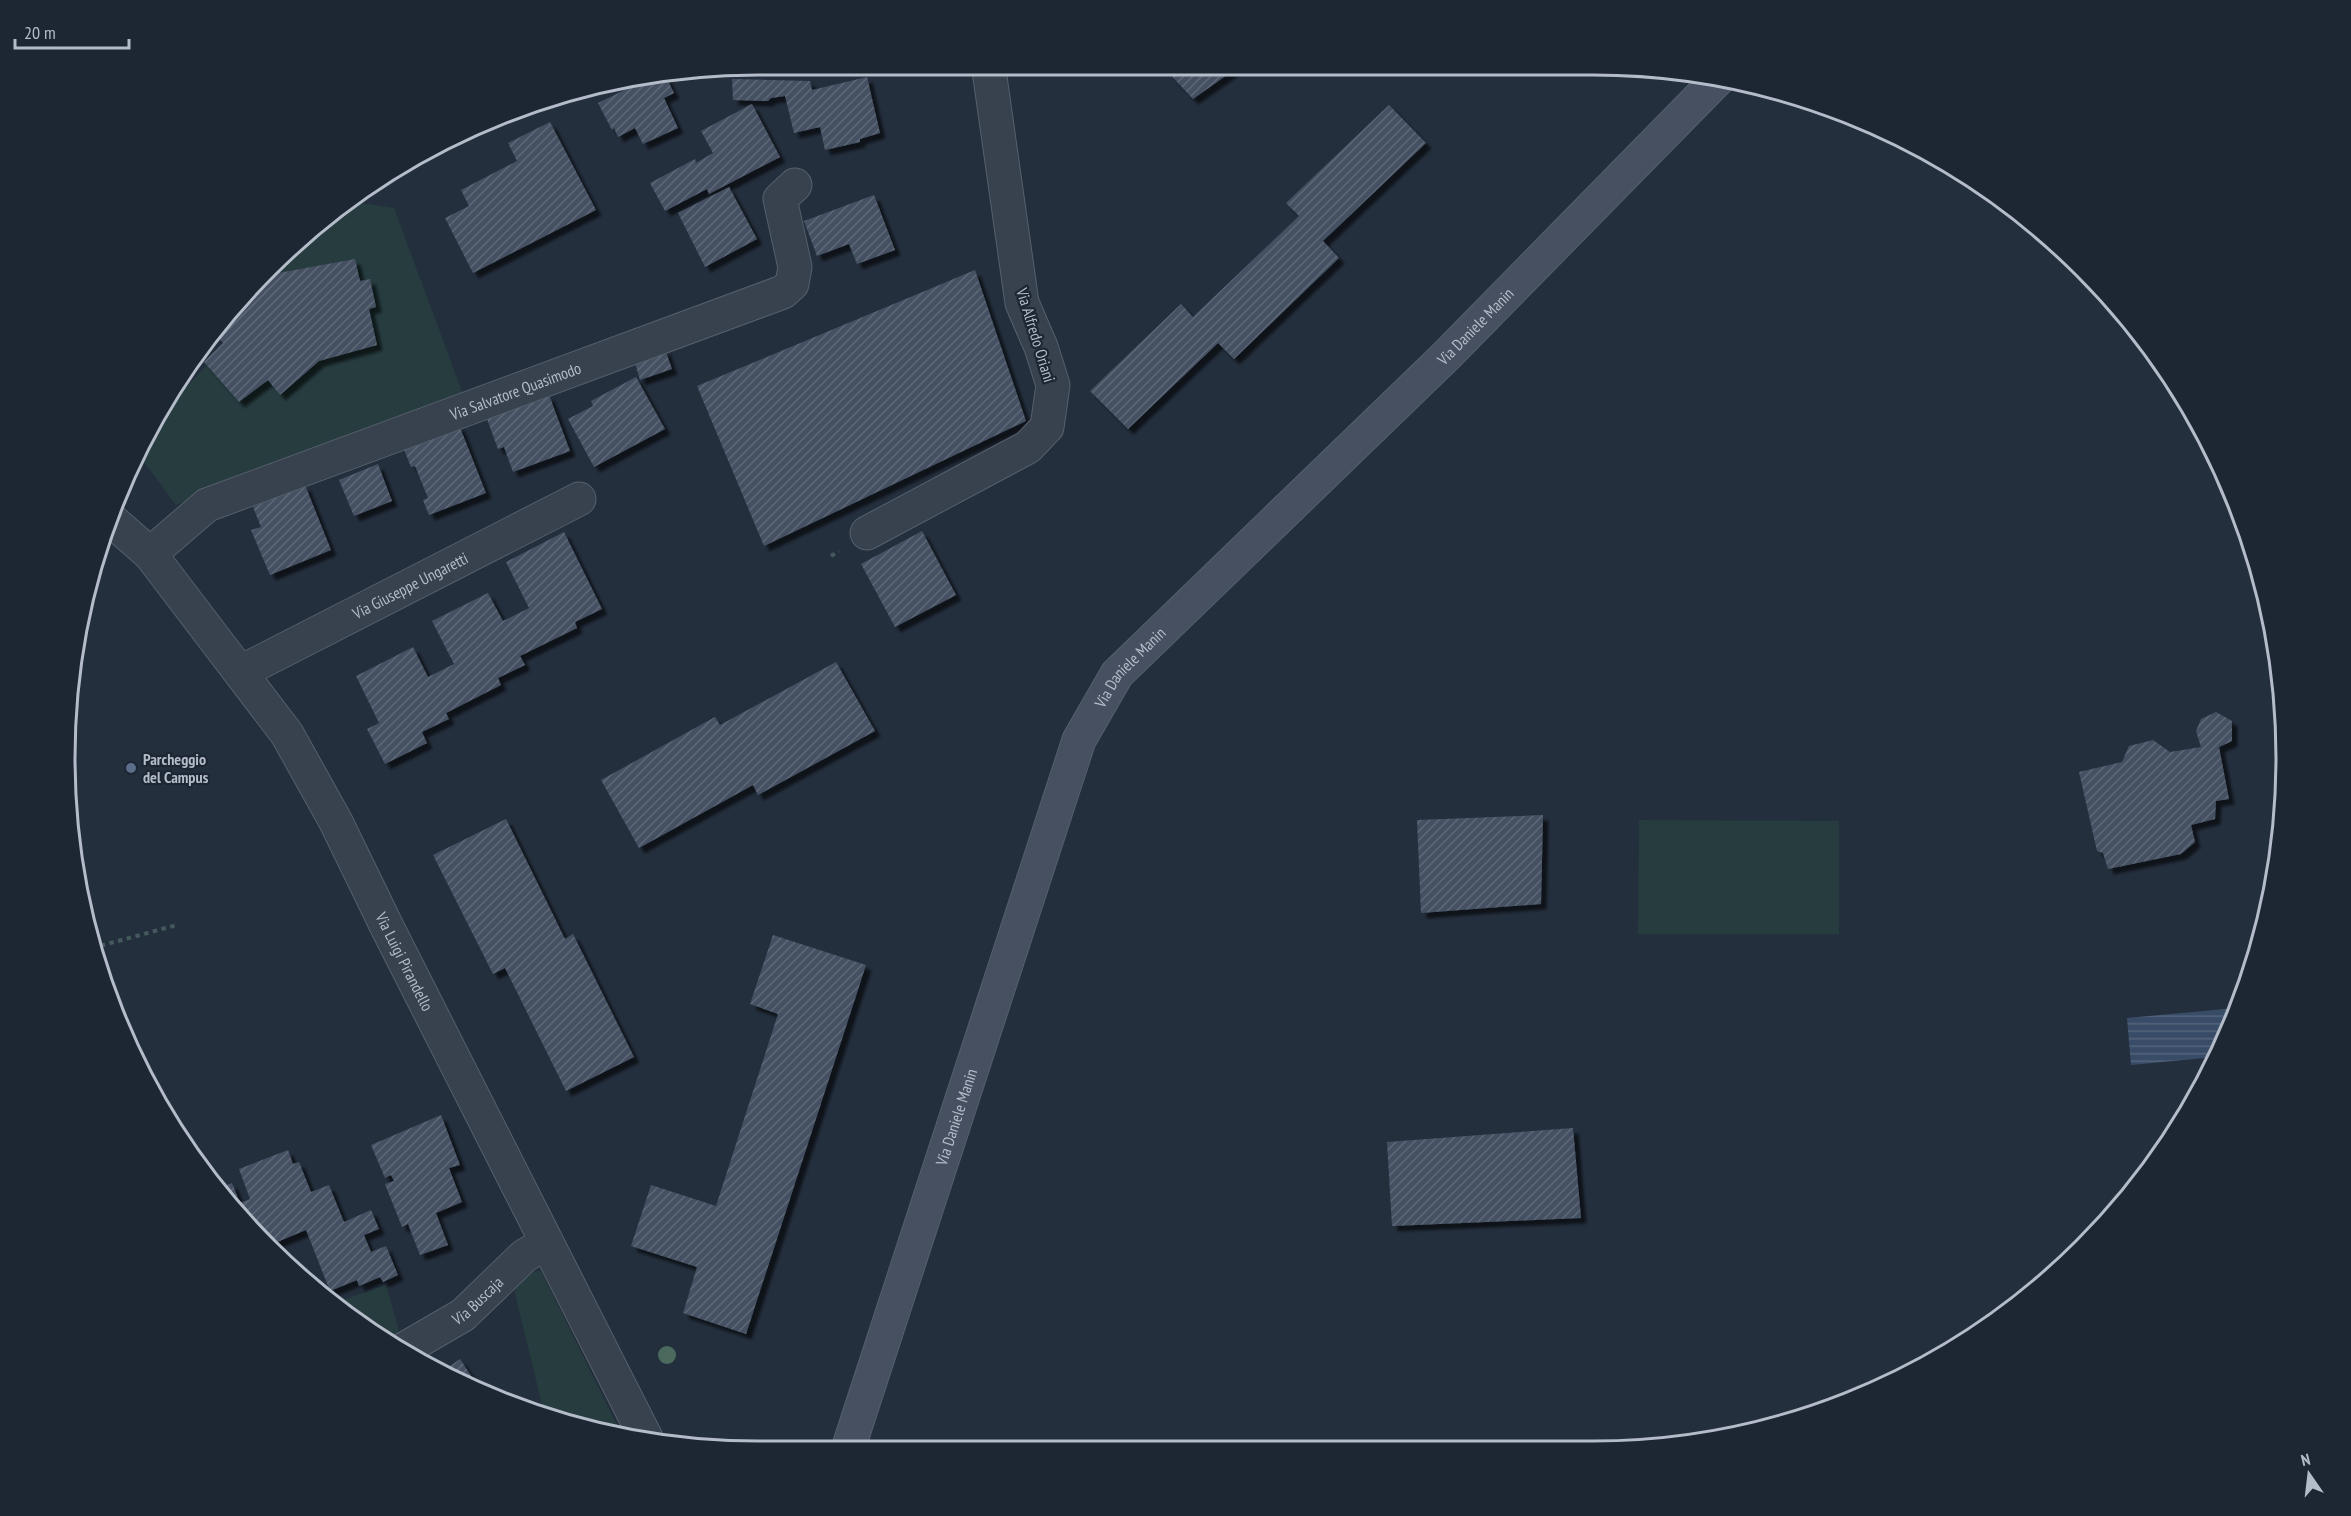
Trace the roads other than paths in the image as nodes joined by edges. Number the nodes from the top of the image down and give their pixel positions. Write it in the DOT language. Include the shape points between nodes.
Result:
graph roads {
  1 [pos="990,75"];
  2 [pos="1711,86"];
  3 [pos="795,186"];
  4 [pos="579,499"];
  5 [pos="116,524"];
  6 [pos="867,533"];
  7 [pos="150,554"];
  8 [pos="241,672"];
  9 [pos="546,1244"];
  10 [pos="410,1346"];
  11 [pos="642,1431"];
  12 [pos="851,1441"];
  1 -- 6 [label="street, Via Alfredo Oriani" via="1022,303 1053,385 1047,427 1028,447"];
  2 -- 12 [label="main road, Via Daniele Manin" via="1446,356 1118,674 1079,740"];
  3 -- 7 [label="street, Via Salvatore Quasimodo" via="780,199 795,267 792,284 783,292 207,505"];
  4 -- 8 [label="street, Via Giuseppe Ungaretti"];
  5 -- 7 [label="street, Via Luigi Pirandello"];
  7 -- 8 [label="street, Via Luigi Pirandello"];
  8 -- 9 [label="street, Via Luigi Pirandello" via="287,734 336,822"];
  9 -- 10 [label="street, Via Buscaja" via="524,1256 463,1315"];
  9 -- 11 [label="street, Via Luigi Pirandello"];
}
